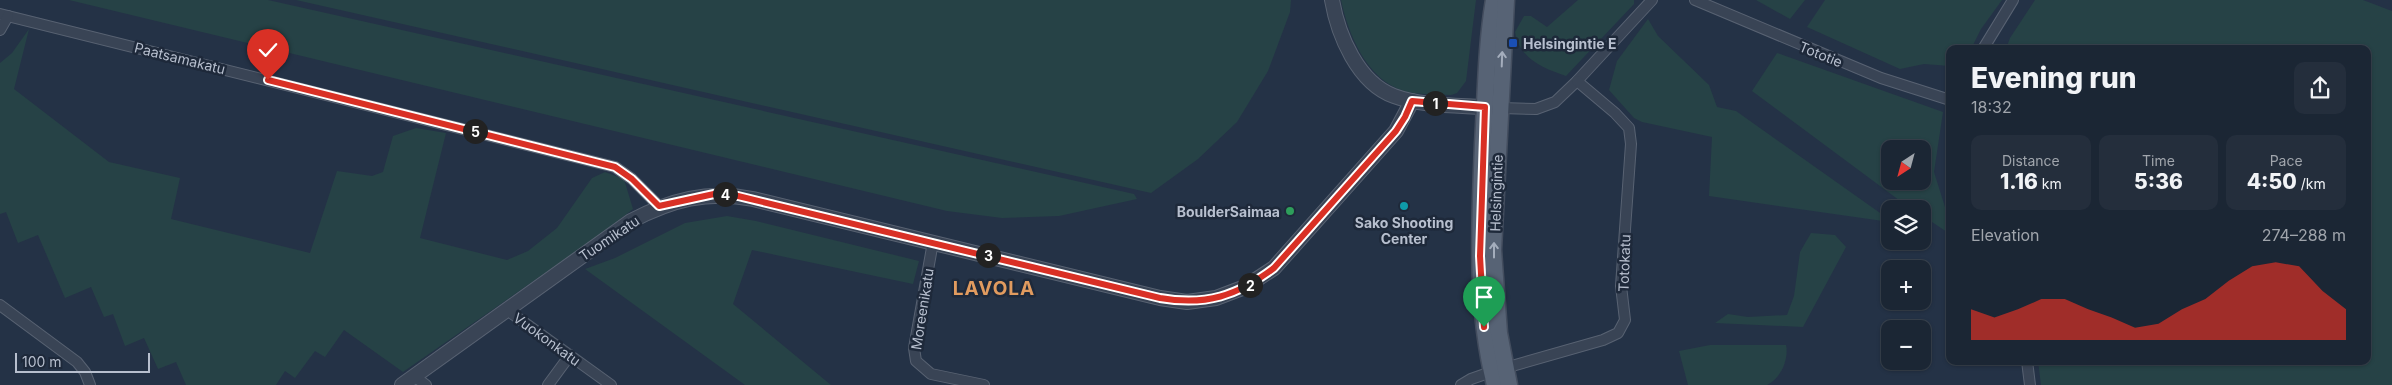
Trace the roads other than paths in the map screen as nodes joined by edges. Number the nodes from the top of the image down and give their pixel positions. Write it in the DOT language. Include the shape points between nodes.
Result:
graph roads {
  1 [pos="1332,0"];
  2 [pos="1494,0"];
  3 [pos="1506,0"];
  4 [pos="1652,0"];
  5 [pos="1695,0"];
  6 [pos="2013,0"];
  7 [pos="4,15"];
  8 [pos="0,30"];
  9 [pos="1985,45"];
  10 [pos="1577,81"];
  11 [pos="1946,99"];
  12 [pos="1412,101"];
  13 [pos="1485,107"];
  14 [pos="1501,108"];
  15 [pos="659,206"];
  16 [pos="933,242"];
  17 [pos="0,305"];
  18 [pos="507,310"];
  19 [pos="570,355"];
  20 [pos="2028,365"];
  21 [pos="1497,375"];
  22 [pos="414,376"];
  23 [pos="90,385"];
  24 [pos="402,385"];
  25 [pos="426,385"];
  26 [pos="548,385"];
  27 [pos="611,385"];
  28 [pos="984,385"];
  29 [pos="1461,385"];
  30 [pos="1509,385"];
  31 [pos="2030,385"];
  1 -- 12 [label="street" via="1343,36 1366,76 1392,96"];
  2 -- 13 [label="main road, Helsingintie"];
  14 -- 3 [label="main road, Helsingintie, one-way"];
  4 -- 10 [label="street"];
  5 -- 11 [label="street, Tototie" via="1881,78"];
  6 -- 9 [label="street"];
  7 -- 8 [label="street, Paatsamakatu"];
  7 -- 15 [label="street, Paatsamakatu" via="615,167"];
  10 -- 14 [label="street" via="1555,102 1545,106 1536,109"];
  10 -- 21 [label="street, Totokatu" via="1628,128 1631,144 1622,286 1625,320 1618,333 1603,340"];
  12 -- 13 [label="street"];
  12 -- 16 [label="street, Tuomikatu" via="1396,131 1279,263 1259,280 1231,294 1187,302 1160,298"];
  13 -- 14 [label="street"];
  13 -- 21 [label="main road, Helsingintie" via="1480,256 1484,327"];
  21 -- 14 [label="main road, Helsingintie, one-way" via="1494,250"];
  15 -- 16 [label="street, Tuomikatu" via="714,194 738,196"];
  15 -- 18 [label="street, Tuomikatu" via="595,245"];
  16 -- 28 [label="street, Moreenikatu" via="914,348 916,361 931,374"];
  17 -- 23 [label="street" via="77,362"];
  18 -- 19 [label="street, Vuokonkatu"];
  18 -- 22 [label="street, Tuomikatu"];
  19 -- 26 [label="street"];
  19 -- 27 [label="street, Vuokonkatu"];
  20 -- 31 [label="street"];
  21 -- 29 [label="street" via="1471,379"];
  21 -- 30 [label="main road, Helsingintie"];
  22 -- 24 [label="street, Tuomikatu"];
  22 -- 25 [label="street"];
}
